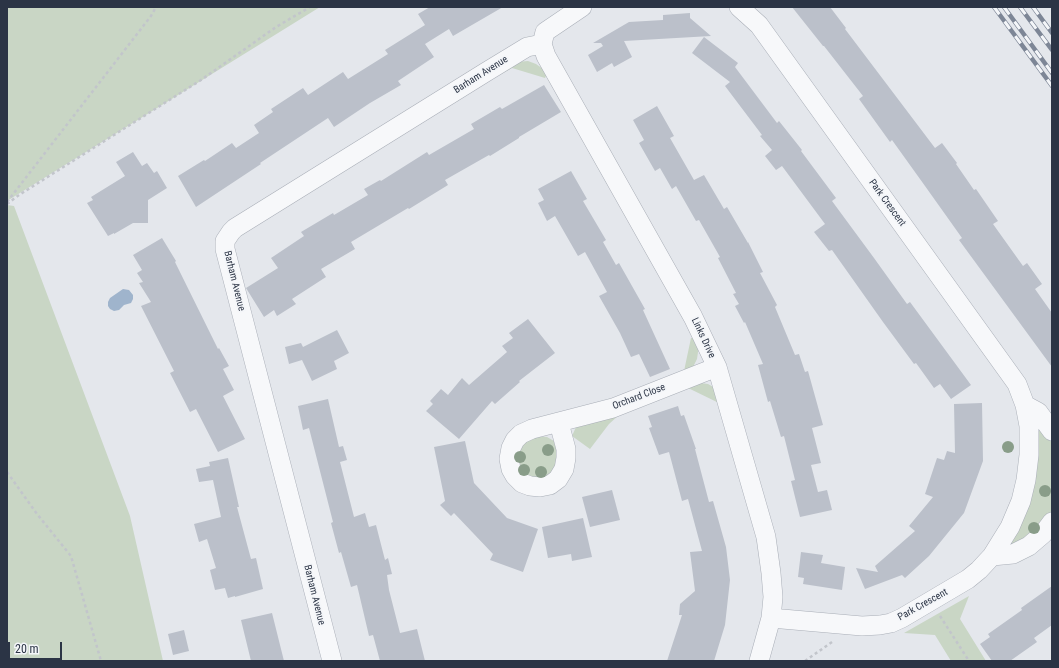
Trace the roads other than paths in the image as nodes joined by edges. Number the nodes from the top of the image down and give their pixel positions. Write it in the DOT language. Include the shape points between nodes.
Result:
graph roads {
  1 [pos="582,7"];
  2 [pos="739,7"];
  3 [pos="542,44"];
  4 [pos="717,367"];
  5 [pos="1025,405"];
  6 [pos="559,423"];
  7 [pos="1052,431"];
  8 [pos="1052,522"];
  9 [pos="992,556"];
  10 [pos="771,618"];
  11 [pos="332,661"];
  12 [pos="759,661"];
  1 -- 3 [label="street" via="545,32"];
  2 -- 5 [label="street, Park Crescent" via="759,25 994,351 1017,384"];
  3 -- 4 [label="street, Links Drive" via="546,56 693,316"];
  3 -- 11 [label="street, Barham Avenue" via="526,47 466,84 235,228 225,241"];
  4 -- 6 [label="street, Orchard Close" via="613,408"];
  4 -- 10 [label="street, Links Drive" via="766,537 773,597"];
  5 -- 7 [label="street" via="1038,412"];
  5 -- 9 [label="street, Park Crescent" via="1029,455 1026,480 1021,501 1010,527"];
  8 -- 9 [label="street" via="1043,534 1028,546 1013,554"];
  9 -- 10 [label="street, Park Crescent" via="968,579 891,623 862,626"];
  10 -- 12 [label="street, Links Drive"];
}
